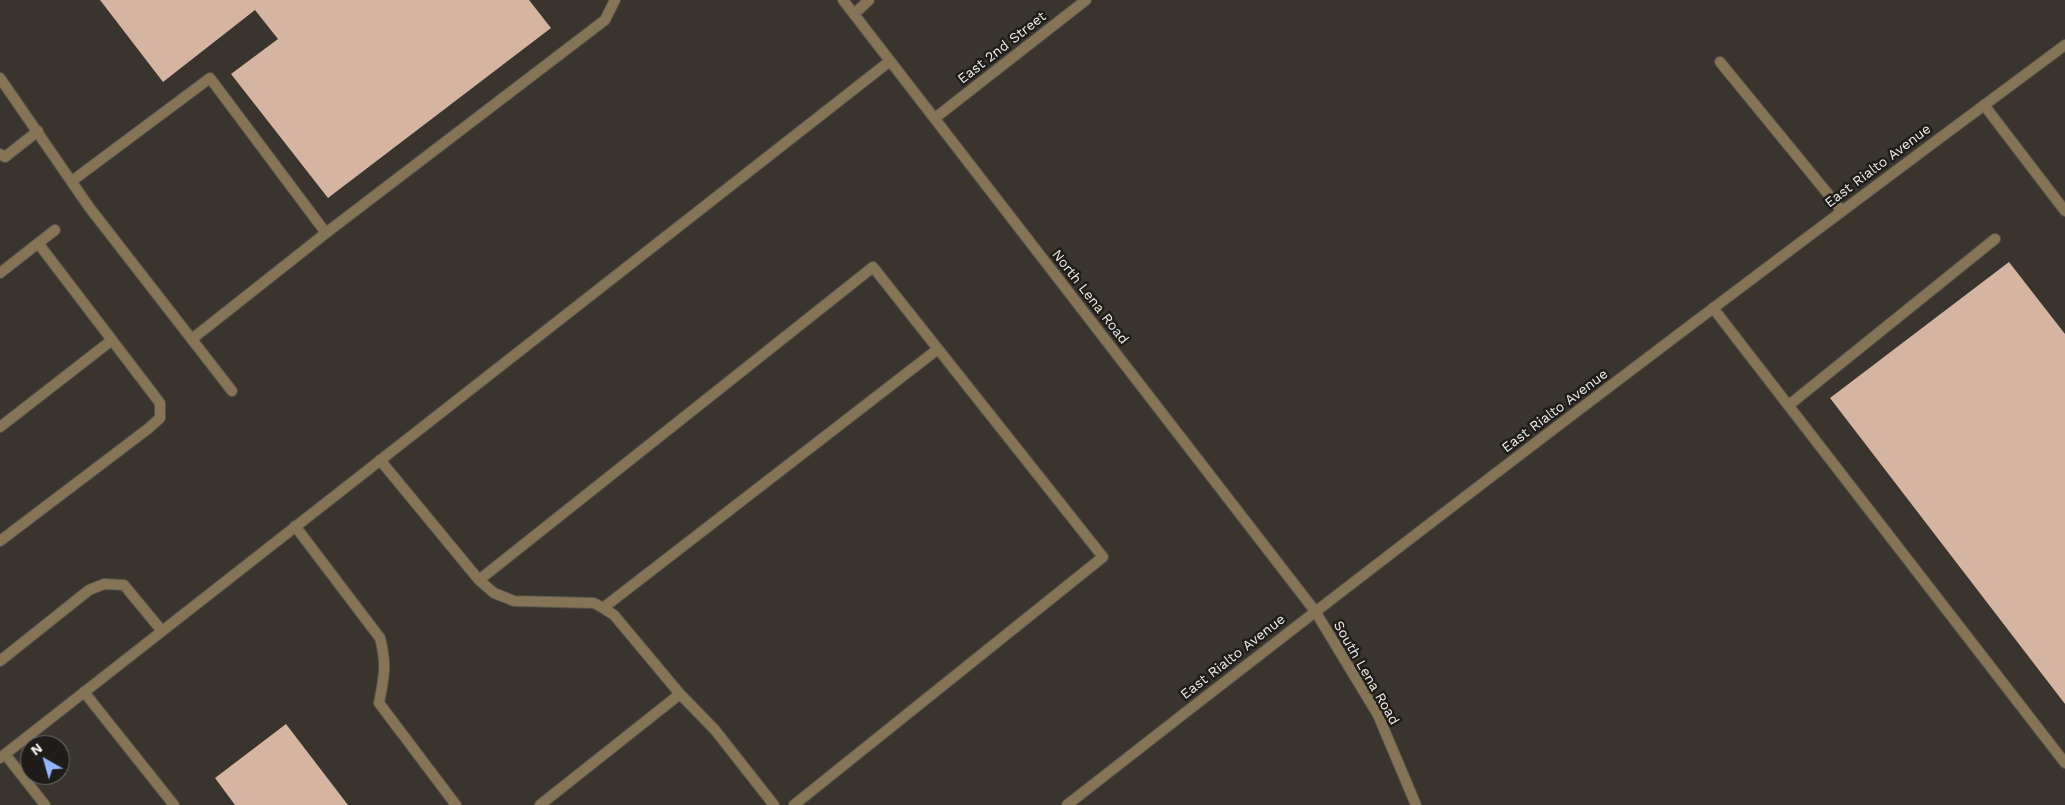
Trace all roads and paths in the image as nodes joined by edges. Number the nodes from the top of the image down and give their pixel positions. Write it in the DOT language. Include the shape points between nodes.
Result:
graph roads {
  1 [pos="615,0"];
  2 [pos="843,0"];
  3 [pos="869,0"];
  4 [pos="1086,0"];
  5 [pos="854,14"];
  6 [pos="2065,45"];
  7 [pos="890,61"];
  8 [pos="1720,62"];
  9 [pos="0,78"];
  10 [pos="1984,105"];
  11 [pos="935,118"];
  12 [pos="38,131"];
  13 [pos="0,154"];
  14 [pos="72,181"];
  15 [pos="1842,211"];
  16 [pos="2065,211"];
  17 [pos="55,230"];
  18 [pos="326,233"];
  19 [pos="1995,239"];
  20 [pos="38,243"];
  21 [pos="0,273"];
  22 [pos="1713,308"];
  23 [pos="192,339"];
  24 [pos="112,340"];
  25 [pos="938,349"];
  26 [pos="232,392"];
  27 [pos="1789,405"];
  28 [pos="0,427"];
  29 [pos="380,460"];
  30 [pos="295,526"];
  31 [pos="0,541"];
  32 [pos="479,580"];
  33 [pos="603,608"];
  34 [pos="1315,611"];
  35 [pos="162,631"];
  36 [pos="0,661"];
  37 [pos="84,692"];
  38 [pos="680,694"];
  39 [pos="2,756"];
  40 [pos="2065,763"];
  41 [pos="45,805"];
  42 [pos="174,805"];
  43 [pos="456,805"];
  44 [pos="540,805"];
  45 [pos="774,805"];
  46 [pos="794,805"];
  47 [pos="1067,805"];
  48 [pos="1416,805"];
  1 -- 18 [label="street" via="605,20"];
  2 -- 5 [label="street, North Lena Road"];
  3 -- 5 [label="street"];
  4 -- 11 [label="street, East 2nd Street"];
  5 -- 7 [label="street, North Lena Road"];
  6 -- 10 [label="street, East Rialto Avenue"];
  7 -- 11 [label="street, North Lena Road"];
  7 -- 29 [label="street"];
  8 -- 15 [label="street"];
  9 -- 12 [label="street"];
  10 -- 15 [label="street, East Rialto Avenue"];
  10 -- 16 [label="street"];
  11 -- 34 [label="street, North Lena Road"];
  12 -- 13 [label="street" via="5,157"];
  12 -- 14 [label="street"];
  14 -- 18 [label="street" via="210,78"];
  14 -- 23 [label="street"];
  15 -- 22 [label="street, East Rialto Avenue"];
  17 -- 20 [label="street"];
  18 -- 23 [label="street"];
  19 -- 27 [label="street"];
  20 -- 21 [label="street"];
  20 -- 24 [label="street"];
  22 -- 27 [label="street"];
  22 -- 34 [label="street, East Rialto Avenue"];
  23 -- 26 [label="street"];
  24 -- 28 [label="street"];
  24 -- 31 [label="street" via="160,403 160,418"];
  25 -- 32 [label="street" via="872,267"];
  25 -- 33 [label="street"];
  25 -- 46 [label="street" via="1103,557"];
  27 -- 40 [label="street"];
  29 -- 30 [label="street"];
  29 -- 32 [label="street"];
  30 -- 35 [label="street"];
  30 -- 43 [label="street" via="380,638 385,672 379,703"];
  32 -- 33 [label="street" via="494,593 514,601 594,603"];
  33 -- 38 [label="street" via="614,615"];
  34 -- 47 [label="street, East Rialto Avenue"];
  34 -- 48 [label="street, South Lena Road" via="1378,716"];
  35 -- 36 [label="street" via="124,585 104,584 89,590"];
  35 -- 37 [label="street"];
  37 -- 39 [label="street"];
  37 -- 42 [label="street"];
  38 -- 44 [label="street"];
  38 -- 45 [label="street" via="716,730"];
  39 -- 41 [label="street"];
}
